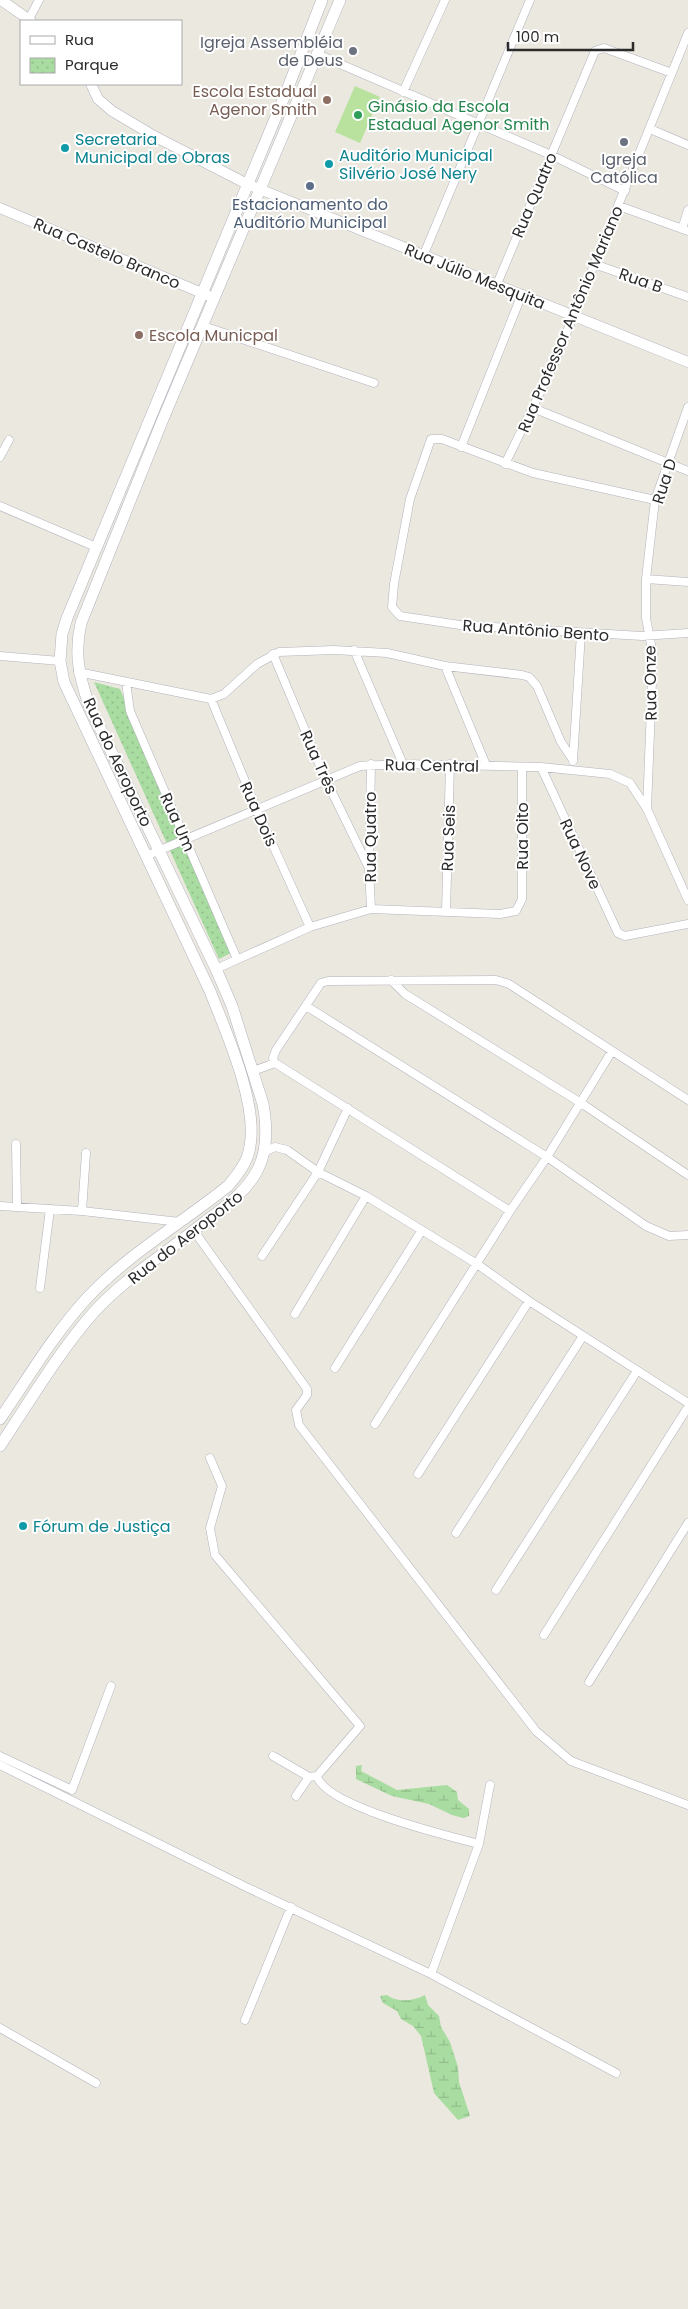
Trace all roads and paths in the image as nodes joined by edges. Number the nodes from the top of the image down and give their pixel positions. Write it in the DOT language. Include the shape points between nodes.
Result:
graph roads {
  1 [pos="1,0"];
  2 [pos="39,0"];
  3 [pos="322,0"];
  4 [pos="340,0"];
  5 [pos="445,0"];
  6 [pos="530,0"];
  7 [pos="30,20"];
  8 [pos="688,34"];
  9 [pos="317,54"];
  10 [pos="672,73"];
  11 [pos="91,85"];
  12 [pos="403,92"];
  13 [pos="478,125"];
  14 [pos="650,129"];
  15 [pos="688,145"];
  16 [pos="551,155"];
  17 [pos="246,184"];
  18 [pos="262,189"];
  19 [pos="625,191"];
  20 [pos="619,206"];
  21 [pos="0,208"];
  22 [pos="688,210"];
  23 [pos="685,230"];
  24 [pos="424,254"];
  25 [pos="594,264"];
  26 [pos="497,284"];
  27 [pos="202,293"];
  28 [pos="522,294"];
  29 [pos="688,297"];
  30 [pos="215,298"];
  31 [pos="573,317"];
  32 [pos="203,326"];
  33 [pos="688,362"];
  34 [pos="374,383"];
  35 [pos="688,407"];
  36 [pos="533,408"];
  37 [pos="9,440"];
  38 [pos="461,447"];
  39 [pos="0,457"];
  40 [pos="506,464"];
  41 [pos="669,464"];
  42 [pos="688,471"];
  43 [pos="655,500"];
  44 [pos="0,506"];
  45 [pos="652,527"];
  46 [pos="96,547"];
  47 [pos="646,580"];
  48 [pos="688,582"];
  49 [pos="581,633"];
  50 [pos="688,633"];
  51 [pos="649,636"];
  52 [pos="354,650"];
  53 [pos="273,654"];
  54 [pos="0,656"];
  55 [pos="60,661"];
  56 [pos="445,666"];
  57 [pos="78,672"];
  58 [pos="126,682"];
  59 [pos="211,699"];
  60 [pos="573,760"];
  61 [pos="371,764"];
  62 [pos="403,764"];
  63 [pos="450,764"];
  64 [pos="486,765"];
  65 [pos="522,767"];
  66 [pos="541,767"];
  67 [pos="572,770"];
  68 [pos="326,780"];
  69 [pos="647,809"];
  70 [pos="256,810"];
  71 [pos="187,840"];
  72 [pos="160,851"];
  73 [pos="146,856"];
  74 [pos="369,868"];
  75 [pos="687,896"];
  76 [pos="371,909"];
  77 [pos="446,912"];
  78 [pos="688,924"];
  79 [pos="310,927"];
  80 [pos="237,959"];
  81 [pos="216,969"];
  82 [pos="391,980"];
  83 [pos="306,1006"];
  84 [pos="612,1051"];
  85 [pos="275,1062"];
  86 [pos="253,1071"];
  87 [pos="688,1100"];
  88 [pos="581,1103"];
  89 [pos="348,1108"];
  90 [pos="16,1144"];
  91 [pos="264,1152"];
  92 [pos="86,1153"];
  93 [pos="547,1157"];
  94 [pos="318,1172"];
  95 [pos="688,1175"];
  96 [pos="366,1196"];
  97 [pos="0,1206"];
  98 [pos="18,1207"];
  99 [pos="50,1209"];
  100 [pos="82,1211"];
  101 [pos="510,1211"];
  102 [pos="181,1222"];
  103 [pos="422,1230"];
  104 [pos="194,1231"];
  105 [pos="688,1235"];
  106 [pos="262,1256"];
  107 [pos="128,1262"];
  108 [pos="476,1264"];
  109 [pos="138,1274"];
  110 [pos="40,1288"];
  111 [pos="528,1301"];
  112 [pos="295,1314"];
  113 [pos="583,1336"];
  114 [pos="335,1368"];
  115 [pos="637,1371"];
  116 [pos="688,1402"];
  117 [pos="688,1407"];
  118 [pos="0,1418"];
  119 [pos="375,1424"];
  120 [pos="0,1446"];
  121 [pos="210,1458"];
  122 [pos="418,1474"];
  123 [pos="688,1523"];
  124 [pos="456,1533"];
  125 [pos="496,1590"];
  126 [pos="544,1635"];
  127 [pos="589,1682"];
  128 [pos="111,1686"];
  129 [pos="0,1756"];
  130 [pos="273,1756"];
  131 [pos="0,1765"];
  132 [pos="313,1776"];
  133 [pos="490,1785"];
  134 [pos="296,1796"];
  135 [pos="688,1805"];
  136 [pos="479,1844"];
  137 [pos="291,1907"];
  138 [pos="431,1974"];
  139 [pos="244,2020"];
  140 [pos="0,2028"];
  141 [pos="616,2073"];
  142 [pos="96,2083"];
  1 -- 7 [label="street"];
  2 -- 7 [label="street"];
  3 -- 17 [label="main road, Rua do Aeroporto"];
  4 -- 9 [label="main road, Rua do Aeroporto"];
  5 -- 12 [label="street"];
  6 -- 13 [label="street"];
  8 -- 10 [label="street, Rua Professor Antônio Mariano"];
  9 -- 12 [label="street"];
  9 -- 18 [label="main road, Rua do Aeroporto"];
  10 -- 14 [label="street, Rua Professor Antônio Mariano"];
  10 -- 16 [label="street, Rua Quatro" via="604,48 595,51"];
  11 -- 17 [label="street, Rua Júlio Mesquita" via="98,99 112,111"];
  12 -- 13 [label="street"];
  13 -- 16 [label="street"];
  13 -- 24 [label="street"];
  14 -- 15 [label="street"];
  14 -- 19 [label="street, Rua Professor Antônio Mariano"];
  16 -- 19 [label="street"];
  16 -- 26 [label="street, Rua Quatro"];
  17 -- 18 [label="street, Rua Júlio Mesquita"];
  17 -- 27 [label="main road, Rua do Aeroporto"];
  18 -- 24 [label="street, Rua Júlio Mesquita"];
  18 -- 30 [label="main road, Rua do Aeroporto"];
  19 -- 20 [label="street, Rua Professor Antônio Mariano"];
  20 -- 23 [label="street"];
  20 -- 25 [label="street, Rua Professor Antônio Mariano"];
  21 -- 27 [label="street, Rua Castelo Branco"];
  22 -- 23 [label="street"];
  24 -- 26 [label="street, Rua Júlio Mesquita"];
  25 -- 29 [label="street, Rua B"];
  25 -- 31 [label="street, Rua Professor Antônio Mariano"];
  26 -- 28 [label="street, Rua Júlio Mesquita"];
  27 -- 30 [label="street, Rua Castelo Branco"];
  27 -- 46 [label="main road, Rua do Aeroporto"];
  28 -- 31 [label="street, Rua Júlio Mesquita"];
  28 -- 38 [label="street"];
  30 -- 32 [label="main road, Rua do Aeroporto"];
  31 -- 33 [label="street, Rua Júlio Mesquita"];
  31 -- 36 [label="street, Rua Professor Antônio Mariano"];
  32 -- 34 [label="street"];
  32 -- 57 [label="main road, Rua do Aeroporto" via="81,623"];
  35 -- 41 [label="street, Rua D"];
  36 -- 40 [label="street, Rua Professor Antônio Mariano"];
  36 -- 41 [label="street"];
  37 -- 39 [label="street"];
  38 -- 40 [label="street"];
  38 -- 49 [label="street, Rua Antônio Bento" via="438,438 431,439 429,443 410,499 392,607 400,616 421,621"];
  40 -- 43 [label="street" via="572,483"];
  41 -- 42 [label="street"];
  41 -- 43 [label="street, Rua D"];
  43 -- 45 [label="street, Rua D"];
  44 -- 46 [label="street"];
  45 -- 47 [label="street, Rua Onze"];
  46 -- 55 [label="main road, Rua do Aeroporto" via="67,618"];
  47 -- 48 [label="street"];
  47 -- 51 [label="street, Rua Onze"];
  49 -- 51 [label="street, Rua Antônio Bento"];
  49 -- 60 [label="street"];
  50 -- 51 [label="street, Rua Antônio Bento"];
  51 -- 69 [label="street, Rua Onze" via="652,671"];
  52 -- 53 [label="street"];
  52 -- 56 [label="street" via="386,653"];
  52 -- 62 [label="street"];
  53 -- 59 [label="street" via="224,694"];
  53 -- 68 [label="street, Rua Três"];
  54 -- 55 [label="street"];
  55 -- 73 [label="main road, Rua do Aeroporto" via="64,682"];
  56 -- 60 [label="street" via="529,677 537,686 561,742"];
  56 -- 64 [label="street"];
  57 -- 58 [label="street"];
  57 -- 72 [label="main road, Rua do Aeroporto" via="89,705"];
  58 -- 59 [label="street"];
  58 -- 71 [label="street, Rua Um" via="130,711"];
  59 -- 70 [label="street, Rua Dois"];
  60 -- 67 [label="street"];
  61 -- 62 [label="street, Rua Central"];
  61 -- 68 [label="street, Rua Central"];
  61 -- 74 [label="street, Rua Quatro"];
  62 -- 63 [label="street, Rua Central"];
  63 -- 64 [label="street, Rua Central"];
  63 -- 77 [label="street, Rua Seis"];
  64 -- 65 [label="street, Rua Central"];
  65 -- 66 [label="street, Rua Central"];
  65 -- 77 [label="street, Rua Oito" via="521,905 509,913"];
  66 -- 67 [label="street, Rua Central"];
  66 -- 78 [label="street, Rua Nove" via="616,929 625,936"];
  67 -- 69 [label="street, Rua Central" via="622,777 630,783"];
  68 -- 70 [label="street, Rua Central"];
  68 -- 74 [label="street, Rua Três"];
  69 -- 75 [label="street, Rua Central"];
  70 -- 71 [label="street, Rua Central"];
  70 -- 79 [label="street, Rua Dois"];
  71 -- 72 [label="street, Rua Central"];
  71 -- 80 [label="street, Rua Um"];
  72 -- 73 [label="street, Rua Central"];
  72 -- 81 [label="main road, Rua do Aeroporto"];
  73 -- 102 [label="main road, Rua do Aeroporto" via="210,991 251,1111 250,1148 240,1172 228,1186"];
  74 -- 76 [label="street, Rua Quatro"];
  76 -- 77 [label="street"];
  76 -- 79 [label="street"];
  79 -- 80 [label="street"];
  80 -- 81 [label="street"];
  81 -- 86 [label="main road, Rua do Aeroporto"];
  82 -- 83 [label="street" via="328,980 321,983"];
  82 -- 84 [label="street" via="496,980 509,984"];
  82 -- 88 [label="street" via="405,994"];
  83 -- 85 [label="street" via="276,1050"];
  83 -- 93 [label="street"];
  84 -- 87 [label="street"];
  84 -- 88 [label="street"];
  85 -- 86 [label="street"];
  85 -- 89 [label="street"];
  86 -- 91 [label="main road, Rua do Aeroporto" via="266,1120"];
  88 -- 93 [label="street"];
  88 -- 95 [label="street"];
  89 -- 94 [label="street"];
  89 -- 101 [label="street"];
  90 -- 98 [label="street"];
  91 -- 94 [label="street" via="275,1147 288,1150"];
  91 -- 104 [label="main road, Rua do Aeroporto" via="258,1170 242,1194"];
  92 -- 100 [label="street"];
  93 -- 101 [label="street"];
  93 -- 105 [label="street" via="646,1226 669,1236"];
  94 -- 96 [label="street"];
  94 -- 106 [label="street"];
  96 -- 103 [label="street"];
  96 -- 112 [label="street"];
  97 -- 98 [label="street"];
  98 -- 99 [label="street"];
  99 -- 100 [label="street"];
  99 -- 110 [label="street"];
  100 -- 102 [label="street"];
  101 -- 108 [label="street"];
  102 -- 107 [label="main road, Rua do Aeroporto"];
  103 -- 108 [label="street"];
  103 -- 114 [label="street"];
  104 -- 109 [label="main road, Rua do Aeroporto"];
  104 -- 135 [label="street" via="307,1389 307,1395 296,1410 299,1425 536,1731 571,1761"];
  107 -- 109 [label="main road"];
  107 -- 118 [label="main road, Rua do Aeroporto" via="74,1313"];
  108 -- 111 [label="street"];
  108 -- 119 [label="street"];
  109 -- 120 [label="main road, Rua do Aeroporto" via="107,1299 66,1348"];
  111 -- 113 [label="street"];
  111 -- 122 [label="street"];
  113 -- 115 [label="street"];
  113 -- 124 [label="street"];
  115 -- 116 [label="street"];
  115 -- 125 [label="street"];
  117 -- 126 [label="street"];
  121 -- 132 [label="street" via="222,1486 210,1528 215,1555 360,1726"];
  123 -- 127 [label="street"];
  128 -- 129 [label="street" via="72,1790"];
  130 -- 132 [label="street"];
  131 -- 137 [label="street"];
  132 -- 134 [label="street"];
  132 -- 136 [label="street" via="327,1790 365,1809 404,1824"];
  133 -- 136 [label="street"];
  136 -- 138 [label="street"];
  137 -- 138 [label="street"];
  137 -- 139 [label="street"];
  138 -- 141 [label="street"];
  140 -- 142 [label="street"];
}
